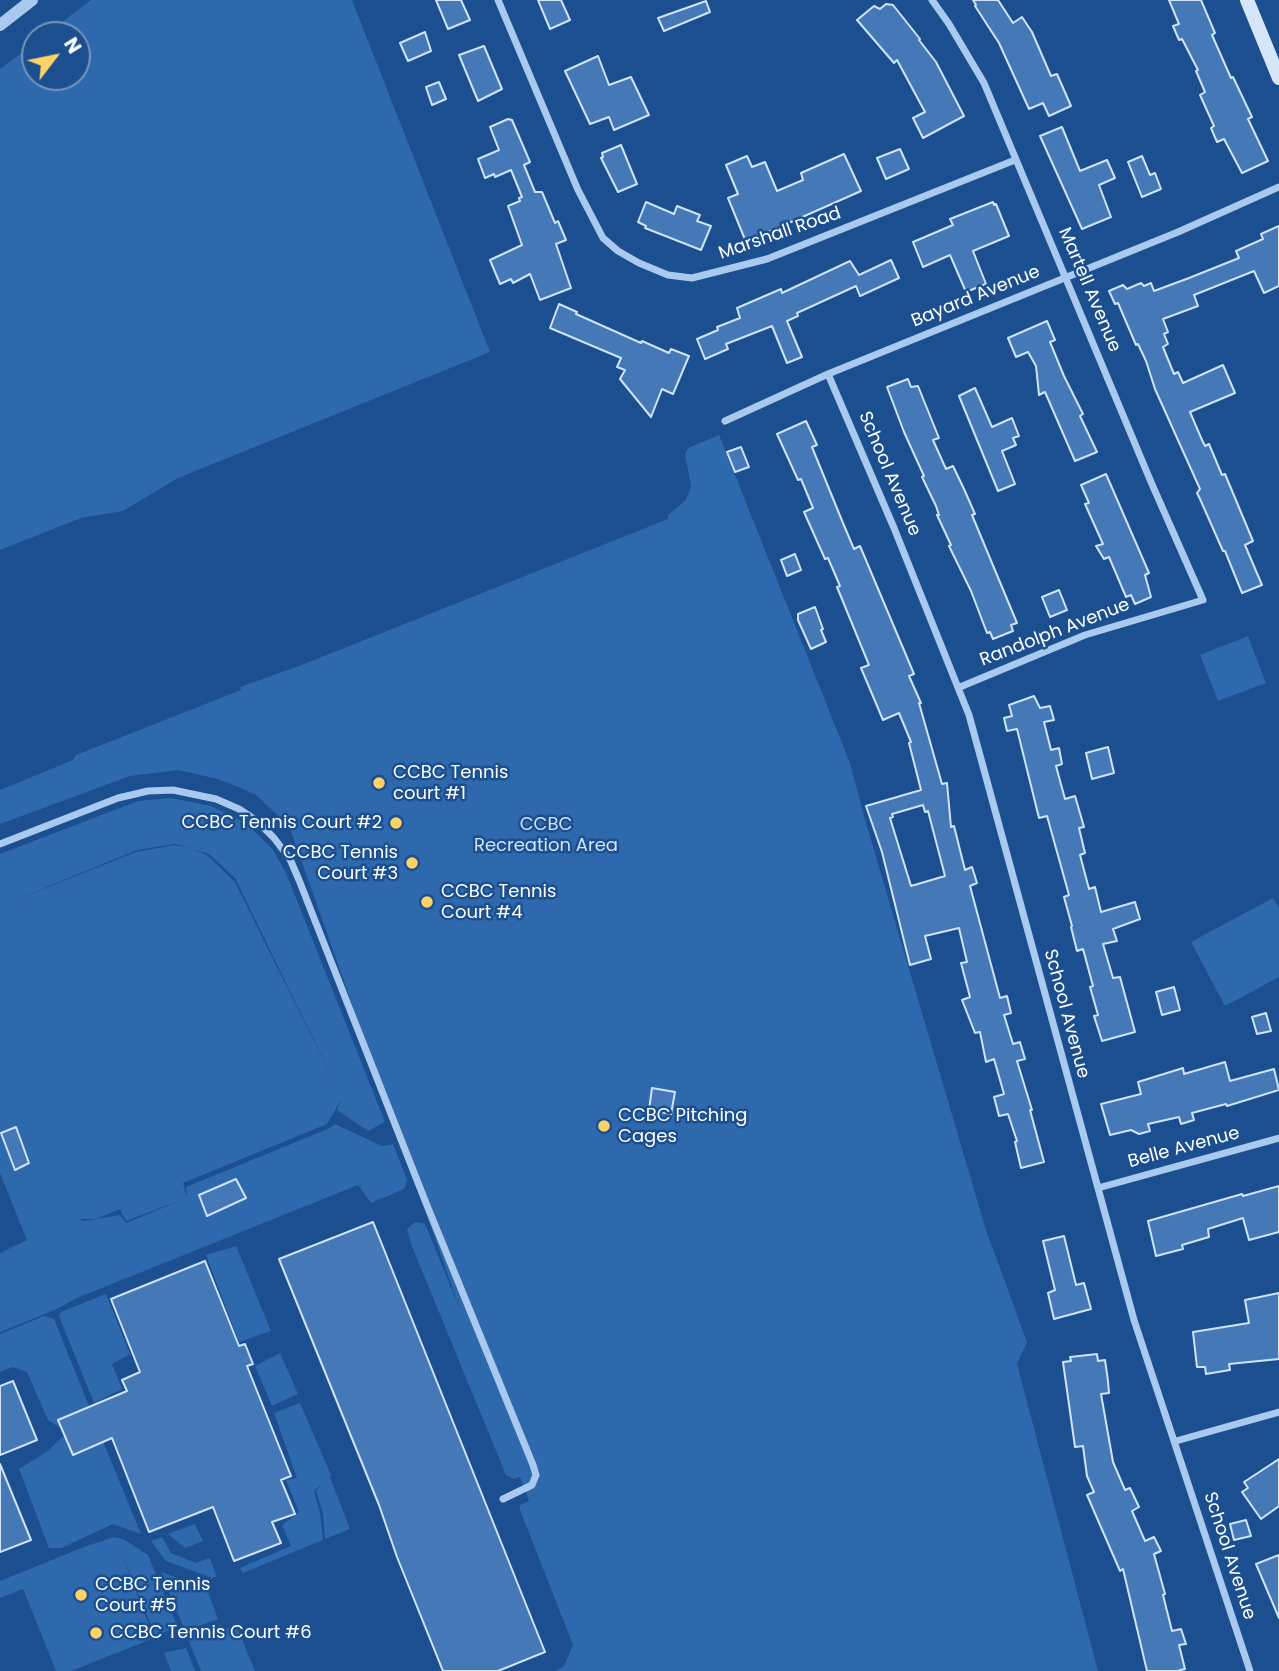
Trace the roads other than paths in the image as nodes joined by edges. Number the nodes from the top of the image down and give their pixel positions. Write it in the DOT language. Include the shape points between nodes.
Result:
graph roads {
  1 [pos="498,0"];
  2 [pos="932,0"];
  3 [pos="1247,0"];
  4 [pos="24,3"];
  5 [pos="0,25"];
  6 [pos="1279,78"];
  7 [pos="1015,160"];
  8 [pos="1279,187"];
  9 [pos="1065,278"];
  10 [pos="828,374"];
  11 [pos="725,421"];
  12 [pos="1203,600"];
  13 [pos="960,687"];
  14 [pos="0,844"];
  15 [pos="1279,1138"];
  16 [pos="1098,1188"];
  17 [pos="1279,1412"];
  18 [pos="1176,1441"];
  19 [pos="503,1499"];
  20 [pos="1250,1671"];
  1 -- 7 [label="street, Marshall Road" via="603,238 639,263 668,275 692,278 767,260"];
  2 -- 7 [label="street, Martell Avenue" via="984,83"];
  3 -- 6 [label="main road"];
  4 -- 5 [label="street"];
  7 -- 9 [label="street, Martell Avenue"];
  8 -- 9 [label="street, Bayard Avenue"];
  9 -- 10 [label="street, Bayard Avenue"];
  9 -- 12 [label="street, Martell Avenue"];
  10 -- 11 [label="street, Bayard Avenue"];
  10 -- 13 [label="street, School Avenue"];
  12 -- 13 [label="street, Randolph Avenue" via="1085,635"];
  13 -- 16 [label="street, School Avenue"];
  14 -- 19 [label="street" via="118,798 173,790 239,809 274,838 299,880 533,1465 532,1485"];
  15 -- 16 [label="street, Belle Avenue"];
  16 -- 18 [label="street, School Avenue" via="1143,1349"];
  17 -- 18 [label="street"];
  18 -- 20 [label="street, School Avenue"];
}
